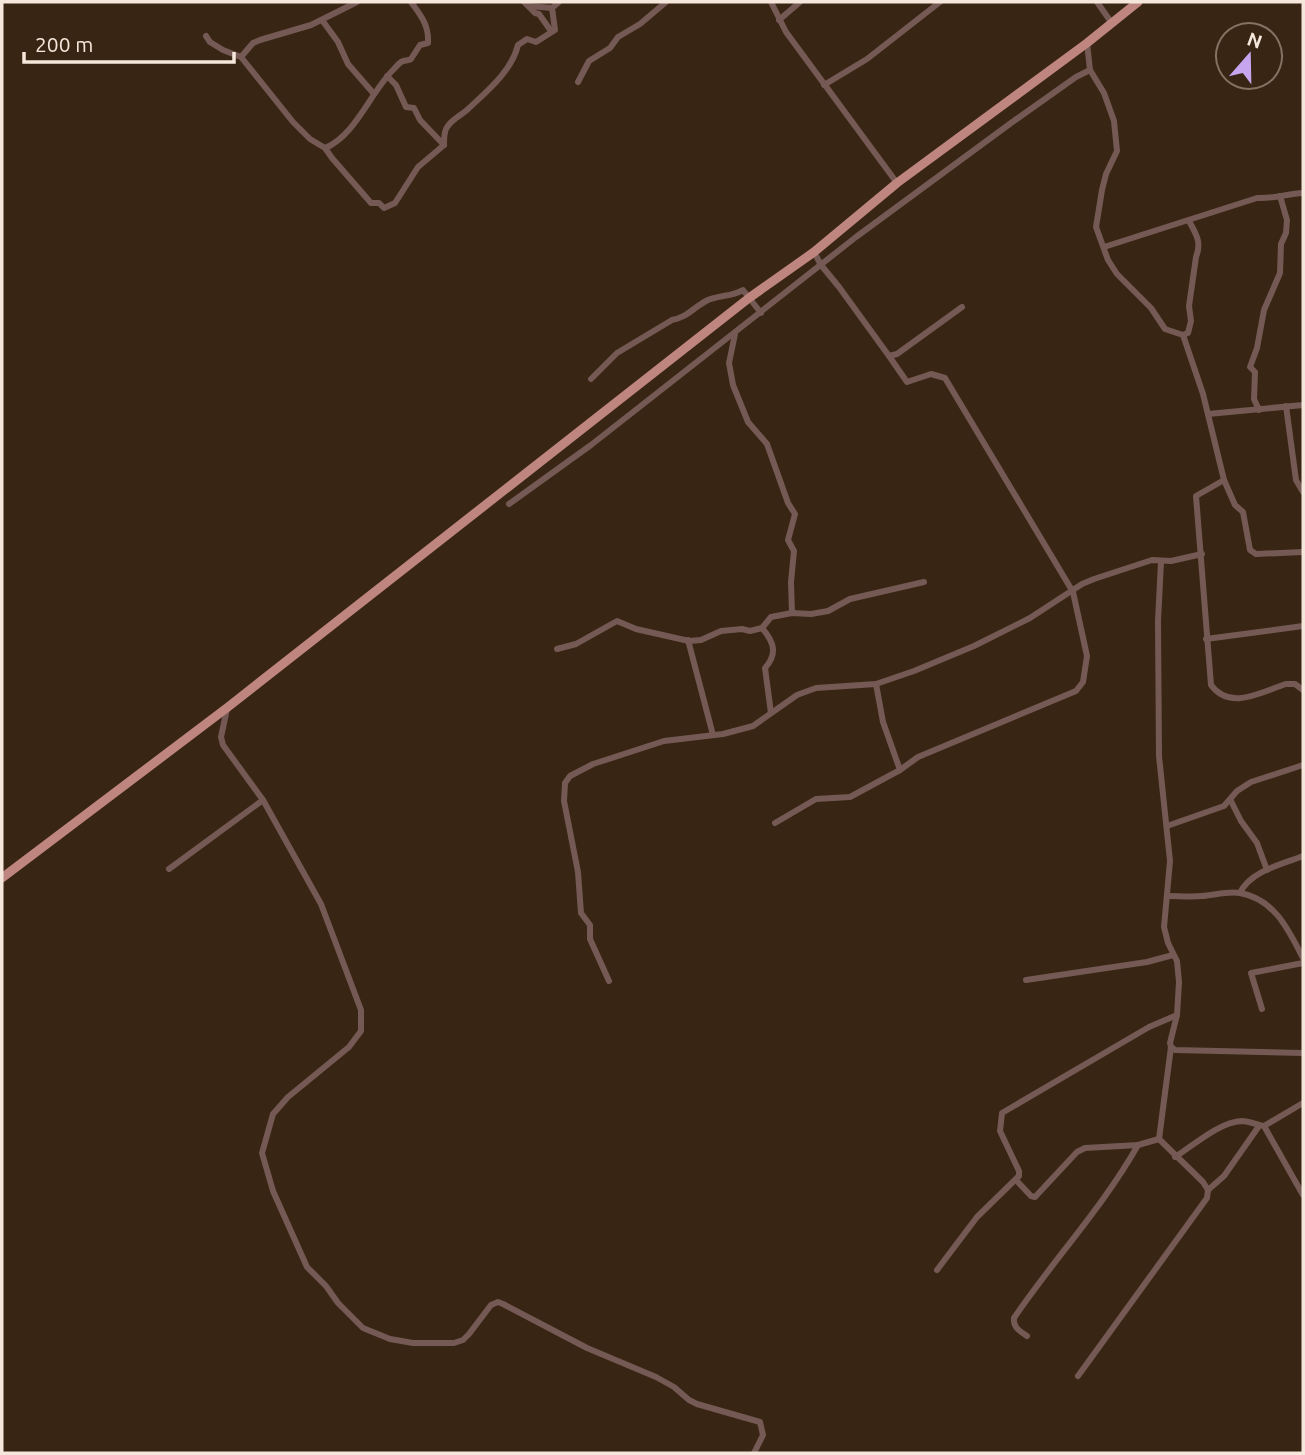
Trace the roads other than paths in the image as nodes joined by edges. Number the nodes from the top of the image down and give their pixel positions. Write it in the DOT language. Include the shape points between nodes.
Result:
graph roads {
  1 [pos="357,2"];
  2 [pos="411,2"];
  3 [pos="559,2"];
  4 [pos="666,2"];
  5 [pos="771,2"];
  6 [pos="800,2"];
  7 [pos="940,2"];
  8 [pos="1097,2"];
  9 [pos="1138,2"];
  10 [pos="525,4"];
  11 [pos="552,8"];
  12 [pos="322,20"];
  13 [pos="779,20"];
  14 [pos="1111,22"];
  15 [pos="551,31"];
  16 [pos="206,36"];
  17 [pos="1087,43"];
  18 [pos="241,57"];
  19 [pos="1090,70"];
  20 [pos="387,76"];
  21 [pos="578,82"];
  22 [pos="824,85"];
  23 [pos="373,93"];
  24 [pos="444,145"];
  25 [pos="325,148"];
  26 [pos="897,183"];
  27 [pos="1303,193"];
  28 [pos="1280,196"];
  29 [pos="1189,222"];
  30 [pos="1104,247"];
  31 [pos="814,252"];
  32 [pos="821,265"];
  33 [pos="749,298"];
  34 [pos="962,307"];
  35 [pos="761,313"];
  36 [pos="735,334"];
  37 [pos="1183,335"];
  38 [pos="889,356"];
  39 [pos="591,379"];
  40 [pos="1286,405"];
  41 [pos="1303,405"];
  42 [pos="1259,410"];
  43 [pos="1208,414"];
  44 [pos="1224,480"];
  45 [pos="1303,492"];
  46 [pos="509,504"];
  47 [pos="1303,552"];
  48 [pos="1202,554"];
  49 [pos="1161,562"];
  50 [pos="925,582"];
  51 [pos="1073,592"];
  52 [pos="792,612"];
  53 [pos="1303,626"];
  54 [pos="762,628"];
  55 [pos="1206,639"];
  56 [pos="688,640"];
  57 [pos="557,649"];
  58 [pos="876,684"];
  59 [pos="1303,690"];
  60 [pos="228,707"];
  61 [pos="771,713"];
  62 [pos="713,735"];
  63 [pos="1303,765"];
  64 [pos="900,770"];
  65 [pos="263,800"];
  66 [pos="1231,801"];
  67 [pos="775,823"];
  68 [pos="1167,827"];
  69 [pos="1303,856"];
  70 [pos="169,869"];
  71 [pos="1267,870"];
  72 [pos="2,878"];
  73 [pos="1240,893"];
  74 [pos="1168,896"];
  75 [pos="1173,955"];
  76 [pos="1303,961"];
  77 [pos="608,981"];
  78 [pos="1026,981"];
  79 [pos="1262,1009"];
  80 [pos="1177,1016"];
  81 [pos="1171,1047"];
  82 [pos="1303,1053"];
  83 [pos="1303,1103"];
  84 [pos="1262,1126"];
  85 [pos="1158,1139"];
  86 [pos="1138,1145"];
  87 [pos="1175,1157"];
  88 [pos="1016,1180"];
  89 [pos="1209,1190"];
  90 [pos="1303,1195"];
  91 [pos="937,1270"];
  92 [pos="1027,1336"];
  93 [pos="1078,1376"];
  94 [pos="754,1453"];
  1 -- 12 [label="street"];
  2 -- 20 [label="street" via="426,23 428,43 419,45 411,59"];
  3 -- 11 [label="street"];
  4 -- 21 [label="street" via="589,61"];
  5 -- 13 [label="street"];
  6 -- 13 [label="street"];
  7 -- 22 [label="street" via="867,59"];
  8 -- 14 [label="street"];
  9 -- 14 [label="main road"];
  10 -- 11 [label="street"];
  10 -- 15 [label="street" via="540,14"];
  11 -- 15 [label="street" via="555,30"];
  12 -- 18 [label="street" via="253,43"];
  12 -- 23 [label="street" via="348,64"];
  13 -- 22 [label="street"];
  14 -- 17 [label="main road"];
  15 -- 24 [label="street" via="536,42 527,39 517,44 507,69 445,129"];
  16 -- 18 [label="street"];
  17 -- 19 [label="street"];
  17 -- 26 [label="main road"];
  18 -- 25 [label="street" via="293,121"];
  19 -- 30 [label="street" via="1114,121 1117,151 1106,174 1096,227"];
  19 -- 32 [label="street"];
  20 -- 23 [label="street"];
  20 -- 24 [label="street" via="406,107 414,108"];
  22 -- 26 [label="street"];
  23 -- 25 [label="street" via="363,113 335,144"];
  24 -- 25 [label="street" via="418,167 395,203 384,208 371,203"];
  26 -- 31 [label="main road"];
  27 -- 28 [label="street"];
  28 -- 29 [label="street" via="1257,198"];
  28 -- 42 [label="street" via="1287,220 1280,244 1280,273 1264,310 1250,367 1255,372 1254,400"];
  29 -- 30 [label="street"];
  29 -- 37 [label="street" via="1199,238 1199,249 1189,306 1191,329"];
  30 -- 37 [label="street" via="1117,274 1165,329"];
  31 -- 32 [label="street"];
  31 -- 33 [label="main road"];
  32 -- 35 [label="street"];
  32 -- 38 [label="street"];
  33 -- 35 [label="street"];
  33 -- 39 [label="street" via="743,290 708,299 617,353"];
  33 -- 60 [label="main road"];
  34 -- 38 [label="street"];
  35 -- 36 [label="street"];
  36 -- 46 [label="street"];
  36 -- 52 [label="street" via="729,363 733,385 748,422 767,444 794,514 789,540 794,551"];
  37 -- 43 [label="street"];
  38 -- 51 [label="street" via="907,382 930,374 945,378"];
  40 -- 41 [label="street"];
  40 -- 42 [label="street"];
  40 -- 45 [label="street" via="1296,480"];
  42 -- 43 [label="street"];
  43 -- 44 [label="street"];
  44 -- 47 [label="street" via="1243,512 1252,553"];
  44 -- 48 [label="street" via="1196,496"];
  48 -- 49 [label="street"];
  48 -- 55 [label="street"];
  49 -- 51 [label="street" via="1123,568"];
  49 -- 68 [label="street" via="1158,727"];
  50 -- 52 [label="street" via="850,599 828,611"];
  51 -- 58 [label="street" via="974,646"];
  51 -- 64 [label="street" via="1087,656 1083,682 1076,691 944,745"];
  52 -- 54 [label="street" via="771,617"];
  53 -- 55 [label="street"];
  54 -- 56 [label="street" via="721,631"];
  54 -- 61 [label="street" via="775,650 765,668"];
  55 -- 59 [label="street" via="1211,685 1223,697 1234,700 1286,684"];
  56 -- 57 [label="street" via="617,621 576,644"];
  56 -- 62 [label="street"];
  58 -- 61 [label="street" via="816,688"];
  58 -- 64 [label="street"];
  60 -- 65 [label="street" via="223,745"];
  60 -- 72 [label="main road"];
  61 -- 62 [label="street" via="753,726"];
  62 -- 77 [label="street" via="677,738 636,750 593,764 565,783 581,913 590,925 590,939"];
  63 -- 66 [label="street" via="1251,782"];
  64 -- 67 [label="street" via="850,797 816,799"];
  65 -- 70 [label="street"];
  65 -- 94 [label="street" via="321,904 362,1021 361,1031 349,1047 273,1114 262,1153 273,1191 307,1267 363,1328 390,1339 454,1343 469,1334 491,1305 503,1304 587,1348 656,1377 697,1404 760,1422 763,1435"];
  66 -- 68 [label="street"];
  66 -- 71 [label="street" via="1257,843"];
  68 -- 74 [label="street"];
  69 -- 71 [label="street"];
  71 -- 73 [label="street"];
  73 -- 74 [label="street"];
  73 -- 76 [label="street" via="1281,919"];
  74 -- 75 [label="street" via="1164,927"];
  75 -- 78 [label="street"];
  75 -- 80 [label="street" via="1179,967"];
  76 -- 79 [label="street" via="1251,973"];
  80 -- 81 [label="street"];
  80 -- 88 [label="street" via="1149,1027 1002,1113 1000,1131 1019,1171"];
  81 -- 82 [label="street"];
  81 -- 85 [label="street"];
  83 -- 84 [label="street"];
  84 -- 87 [label="street" via="1234,1123"];
  84 -- 89 [label="street"];
  84 -- 90 [label="street"];
  85 -- 86 [label="street"];
  85 -- 87 [label="street"];
  86 -- 88 [label="street" via="1077,1152 1035,1197"];
  86 -- 92 [label="street" via="1118,1180 1014,1318 1016,1329"];
  87 -- 89 [label="street"];
  88 -- 91 [label="street" via="977,1217"];
  89 -- 93 [label="street"];
}
